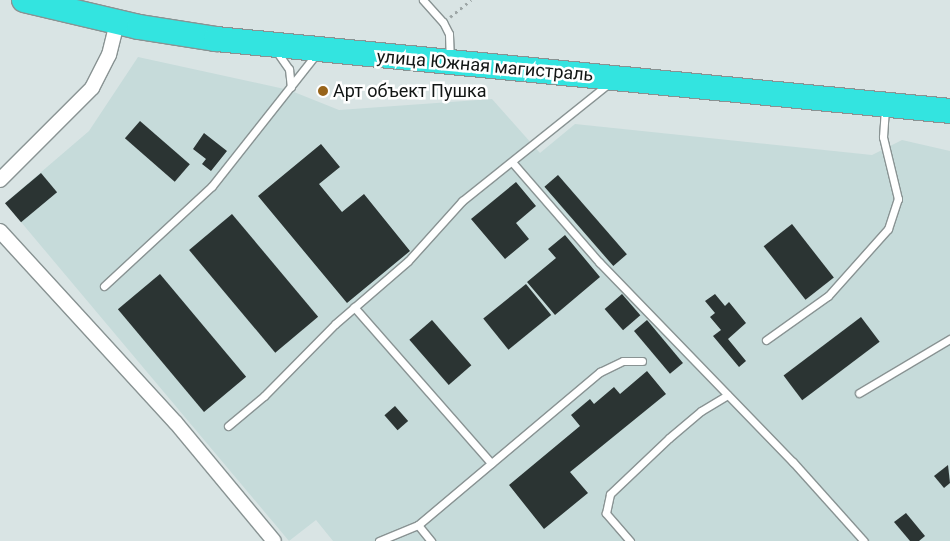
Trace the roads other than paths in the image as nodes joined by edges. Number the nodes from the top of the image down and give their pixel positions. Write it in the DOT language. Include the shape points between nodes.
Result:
graph roads {
  1 [pos="24,0"];
  2 [pos="423,0"];
  3 [pos="118,22"];
  4 [pos="263,44"];
  5 [pos="319,50"];
  6 [pos="450,62"];
  7 [pos="616,78"];
  8 [pos="291,87"];
  9 [pos="885,104"];
  10 [pos="950,111"];
  11 [pos="512,162"];
  12 [pos="0,180"];
  13 [pos="0,231"];
  14 [pos="104,286"];
  15 [pos="354,307"];
  16 [pos="950,339"];
  17 [pos="766,340"];
  18 [pos="642,361"];
  19 [pos="859,393"];
  20 [pos="728,395"];
  21 [pos="228,426"];
  22 [pos="491,463"];
  23 [pos="418,525"];
  24 [pos="274,541"];
  25 [pos="379,541"];
  26 [pos="431,541"];
  27 [pos="630,541"];
  28 [pos="864,541"];
  1 -- 3 [label="highway, улица Южная магистраль"];
  2 -- 6 [label="lane" via="443,22 449,34"];
  3 -- 4 [label="highway, улица Южная магистраль"];
  3 -- 12 [label="street" via="109,55 92,88"];
  4 -- 5 [label="highway, улица Южная магистраль"];
  4 -- 8 [label="lane" via="275,50 286,63"];
  5 -- 6 [label="highway, улица Южная магистраль"];
  5 -- 8 [label="lane"];
  6 -- 7 [label="highway, улица Южная магистраль"];
  7 -- 9 [label="highway, улица Южная магистраль"];
  7 -- 11 [label="lane"];
  8 -- 14 [label="lane" via="212,186"];
  9 -- 10 [label="highway, улица Южная магистраль"];
  9 -- 17 [label="lane" via="883,137 898,198 888,229 828,296"];
  11 -- 15 [label="lane" via="462,201 408,261"];
  11 -- 20 [label="lane" via="599,262"];
  13 -- 24 [label="street" via="176,423"];
  15 -- 21 [label="lane" via="264,396"];
  15 -- 22 [label="lane"];
  16 -- 19 [label="lane"];
  18 -- 22 [label="lane" via="623,361 600,372"];
  20 -- 27 [label="lane" via="701,411 610,494 606,513"];
  20 -- 28 [label="lane"];
  22 -- 23 [label="lane"];
  23 -- 25 [label="lane"];
  23 -- 26 [label="lane"];
}
